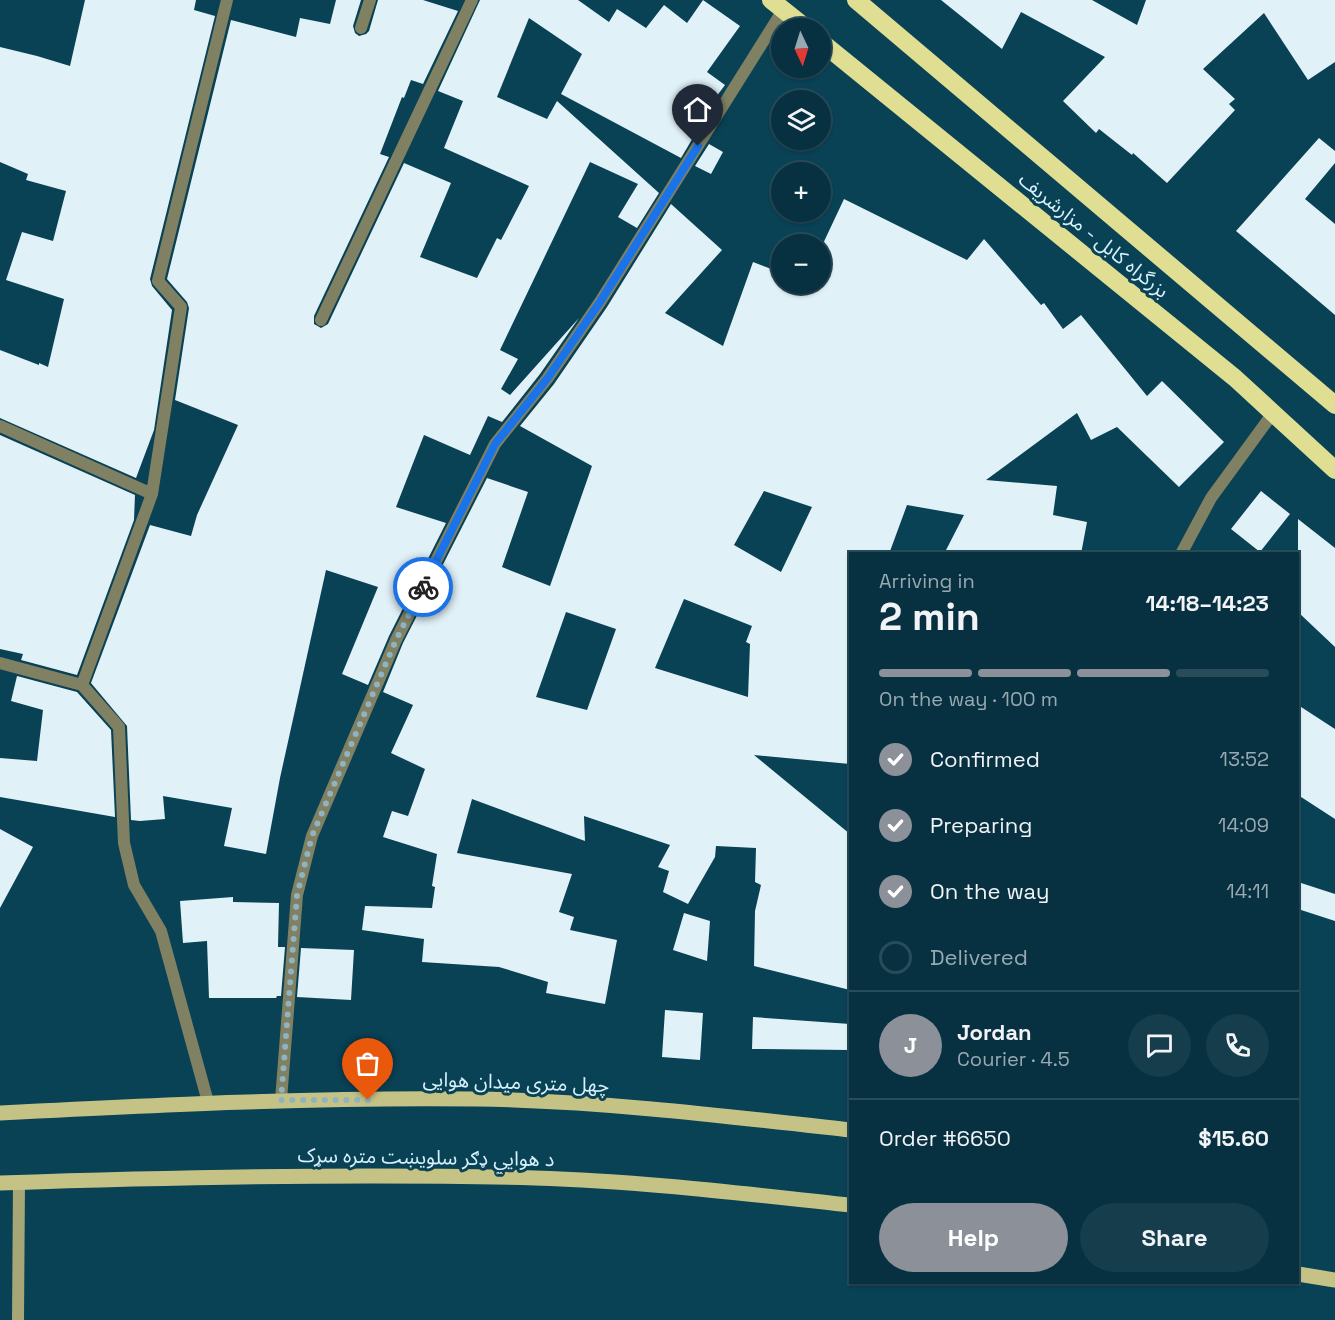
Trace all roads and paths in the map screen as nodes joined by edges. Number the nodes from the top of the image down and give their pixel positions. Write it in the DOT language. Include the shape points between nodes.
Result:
graph roads {
  1 [pos="227,0"];
  2 [pos="370,0"];
  3 [pos="472,0"];
  4 [pos="856,0"];
  5 [pos="777,5"];
  6 [pos="793,18"];
  7 [pos="362,28"];
  8 [pos="831,50"];
  9 [pos="321,320"];
  10 [pos="1335,405"];
  11 [pos="1273,413"];
  12 [pos="0,426"];
  13 [pos="1335,470"];
  14 [pos="152,494"];
  15 [pos="1182,552"];
  16 [pos="0,663"];
  17 [pos="82,685"];
  18 [pos="281,1100"];
  19 [pos="208,1102"];
  20 [pos="0,1113"];
  21 [pos="849,1130"];
  22 [pos="20,1182"];
  23 [pos="0,1183"];
  24 [pos="849,1205"];
  25 [pos="1299,1274"];
  26 [pos="1335,1280"];
  27 [pos="18,1320"];
  1 -- 14 [label="street" via="158,281 181,307"];
  2 -- 7 [label="street"];
  3 -- 9 [label="street"];
  4 -- 10 [label="highway, بزرگراه کابل - مزارشریف"];
  5 -- 6 [label="highway"];
  5 -- 18 [label="street" via="600,302 547,379 495,444 396,640 312,836 297,895"];
  8 -- 11 [label="highway, بزرگراه کابل - مزارشریف"];
  11 -- 13 [label="highway, بزرگراه کابل - مزارشریف"];
  11 -- 15 [label="street" via="1211,498"];
  12 -- 14 [label="street"];
  14 -- 17 [label="street"];
  16 -- 17 [label="street"];
  17 -- 19 [label="street" via="119,727 124,843 131,874 161,931"];
  18 -- 19 [label="main road, چهل متری میدان هوایی"];
  18 -- 21 [label="main road, چهل متری میدان هوایی" via="477,1099 635,1107"];
  19 -- 20 [label="main road, چهل متری میدان هوایی"];
  22 -- 23 [label="main road, د هوايي ډګر سلویښت متره سړک"];
  22 -- 24 [label="main road, د هوايي ډګر سلویښت متره سړک" via="303,1176 536,1178 712,1190"];
  22 -- 27 [label="street"];
  25 -- 26 [label="main road"];
}
